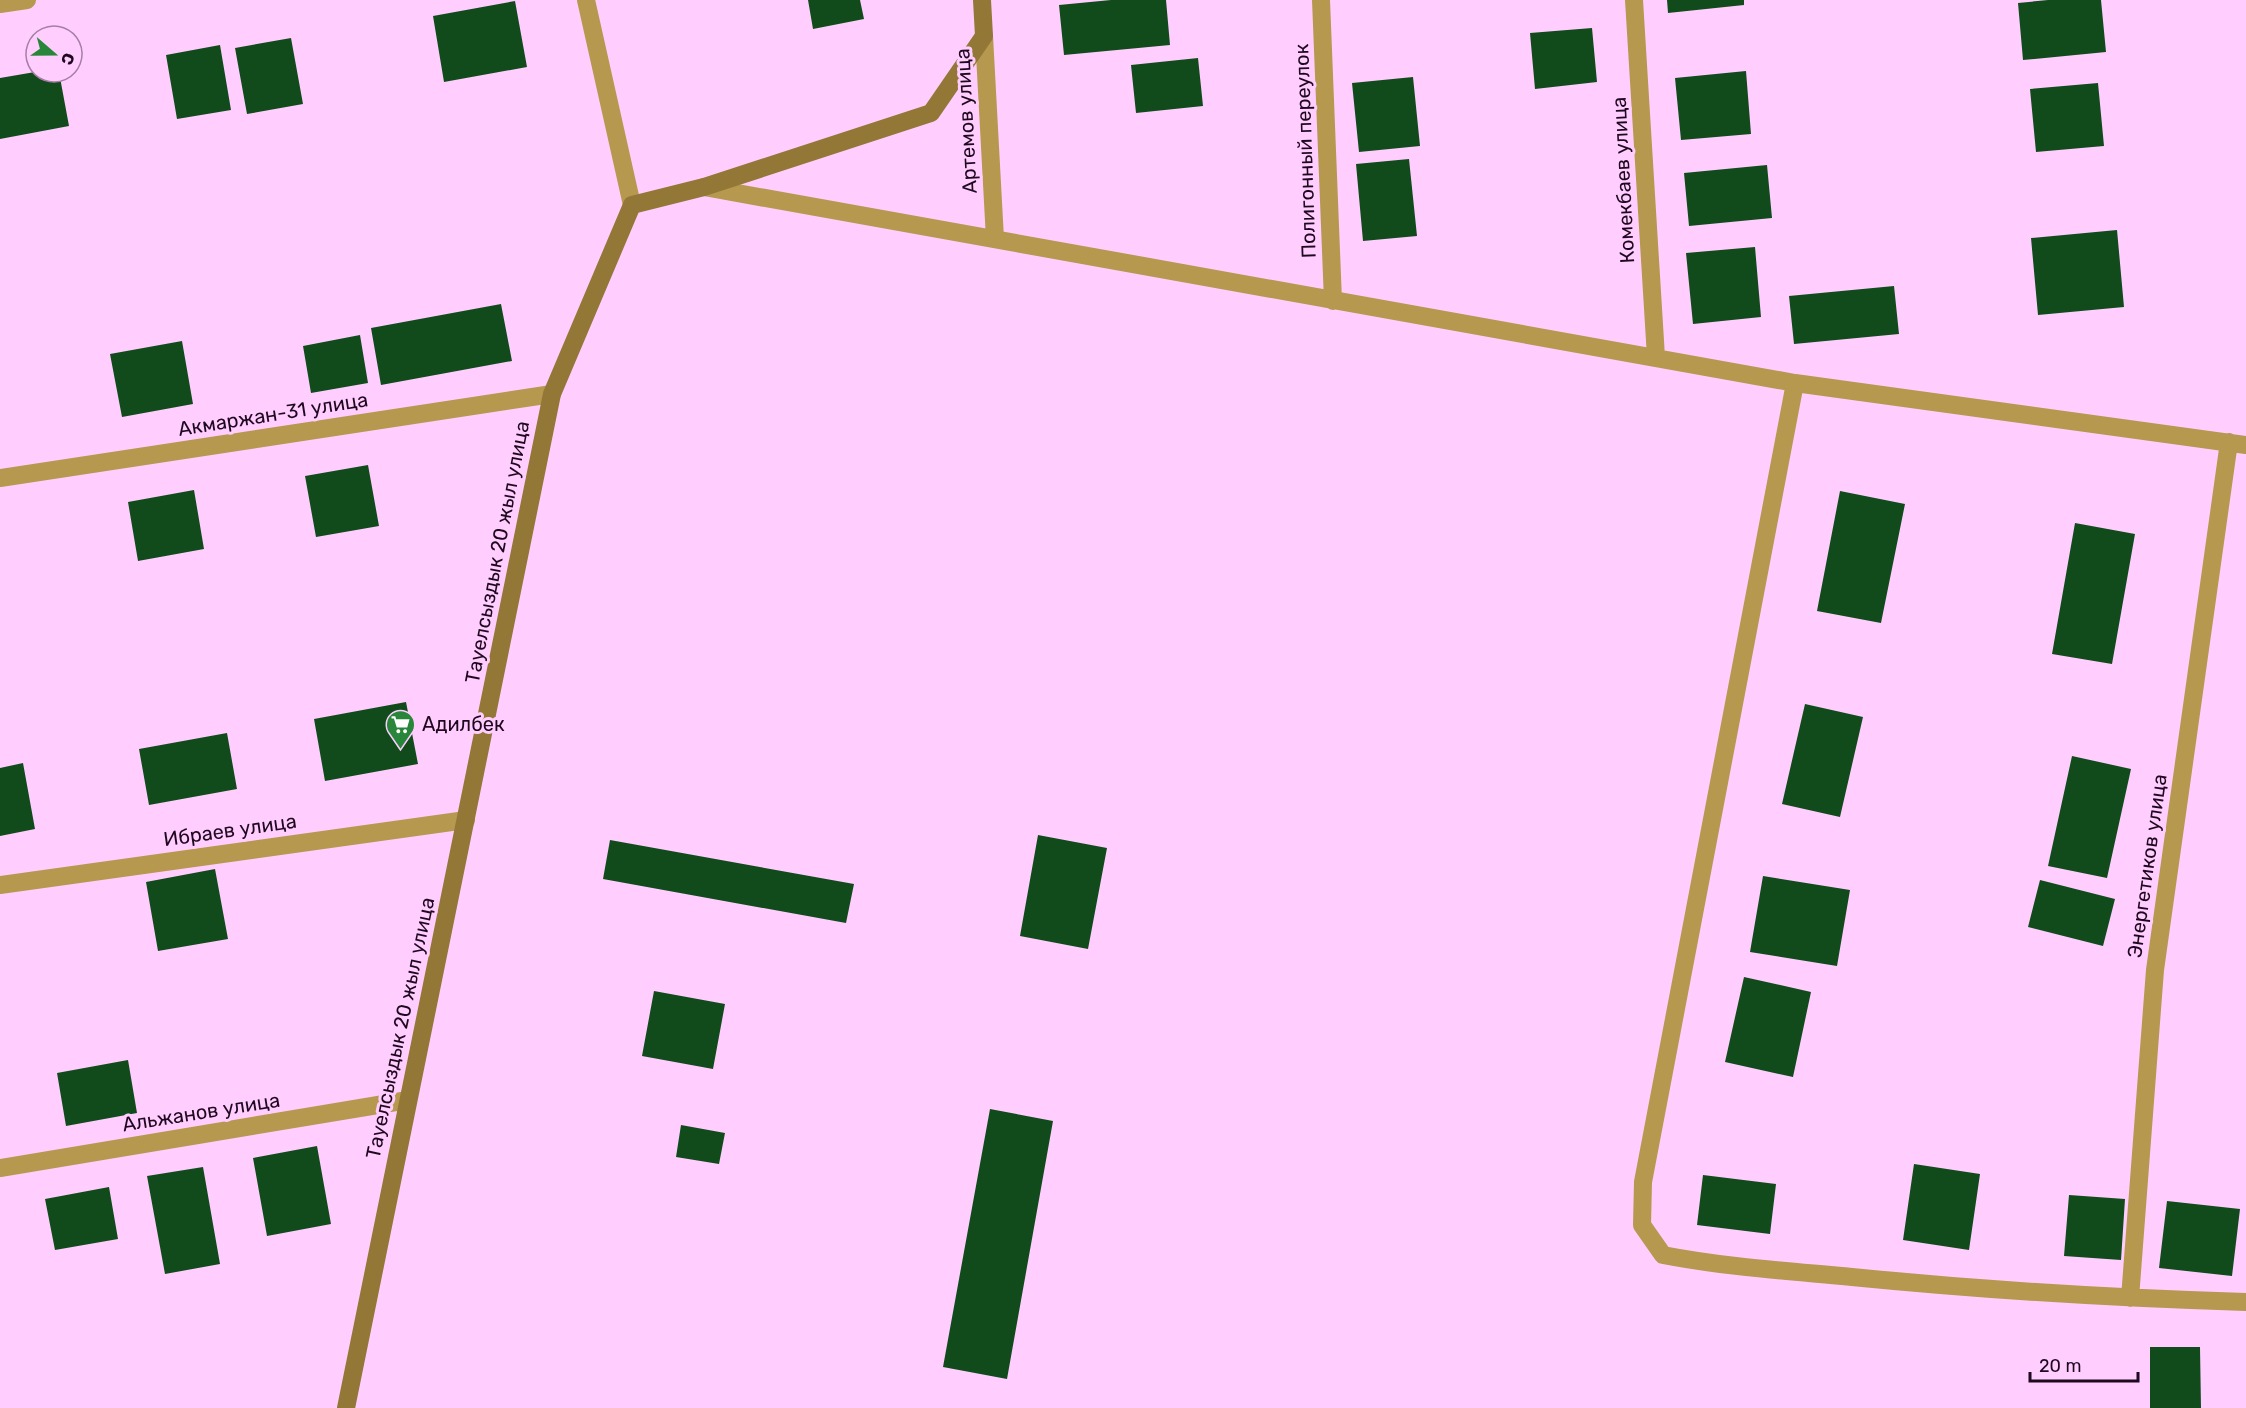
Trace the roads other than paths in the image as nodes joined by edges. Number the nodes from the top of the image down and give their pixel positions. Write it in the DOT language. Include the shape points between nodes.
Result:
graph roads {
  1 [pos="27,0"];
  2 [pos="586,0"];
  3 [pos="982,0"];
  4 [pos="1321,0"];
  5 [pos="1634,0"];
  6 [pos="0,4"];
  7 [pos="984,36"];
  8 [pos="704,187"];
  9 [pos="632,205"];
  10 [pos="995,239"];
  11 [pos="1333,301"];
  12 [pos="1656,357"];
  13 [pos="1795,383"];
  14 [pos="552,394"];
  15 [pos="2238,444"];
  16 [pos="0,478"];
  17 [pos="466,820"];
  18 [pos="0,885"];
  19 [pos="408,1100"];
  20 [pos="0,1168"];
  21 [pos="2130,1298"];
  22 [pos="2246,1302"];
  23 [pos="346,1408"];
  1 -- 6 [label="street"];
  2 -- 9 [label="street"];
  3 -- 7 [label="street, Артемов улица"];
  4 -- 11 [label="street, Полигонный переулок"];
  5 -- 12 [label="street, Комекбаев улица"];
  7 -- 8 [label="street" via="932,113"];
  7 -- 10 [label="street, Артемов улица"];
  8 -- 9 [label="street"];
  8 -- 10 [label="street"];
  9 -- 14 [label="street, Тауелсыздык 20 жыл улица"];
  10 -- 11 [label="street"];
  11 -- 12 [label="street"];
  12 -- 13 [label="street"];
  13 -- 15 [label="street"];
  13 -- 21 [label="street" via="1643,1182 1642,1225 1663,1255 1706,1264 1939,1286"];
  14 -- 16 [label="street, Акмаржан-31 улица"];
  14 -- 17 [label="street, Тауелсыздык 20 жыл улица"];
  15 -- 21 [label="street, Энергетиков улица" via="2155,970"];
  17 -- 18 [label="street, Ибраев улица"];
  17 -- 19 [label="street, Тауелсыздык 20 жыл улица"];
  19 -- 20 [label="street, Альжанов улица"];
  19 -- 23 [label="street, Тауелсыздык 20 жыл улица"];
  21 -- 22 [label="street"];
}
